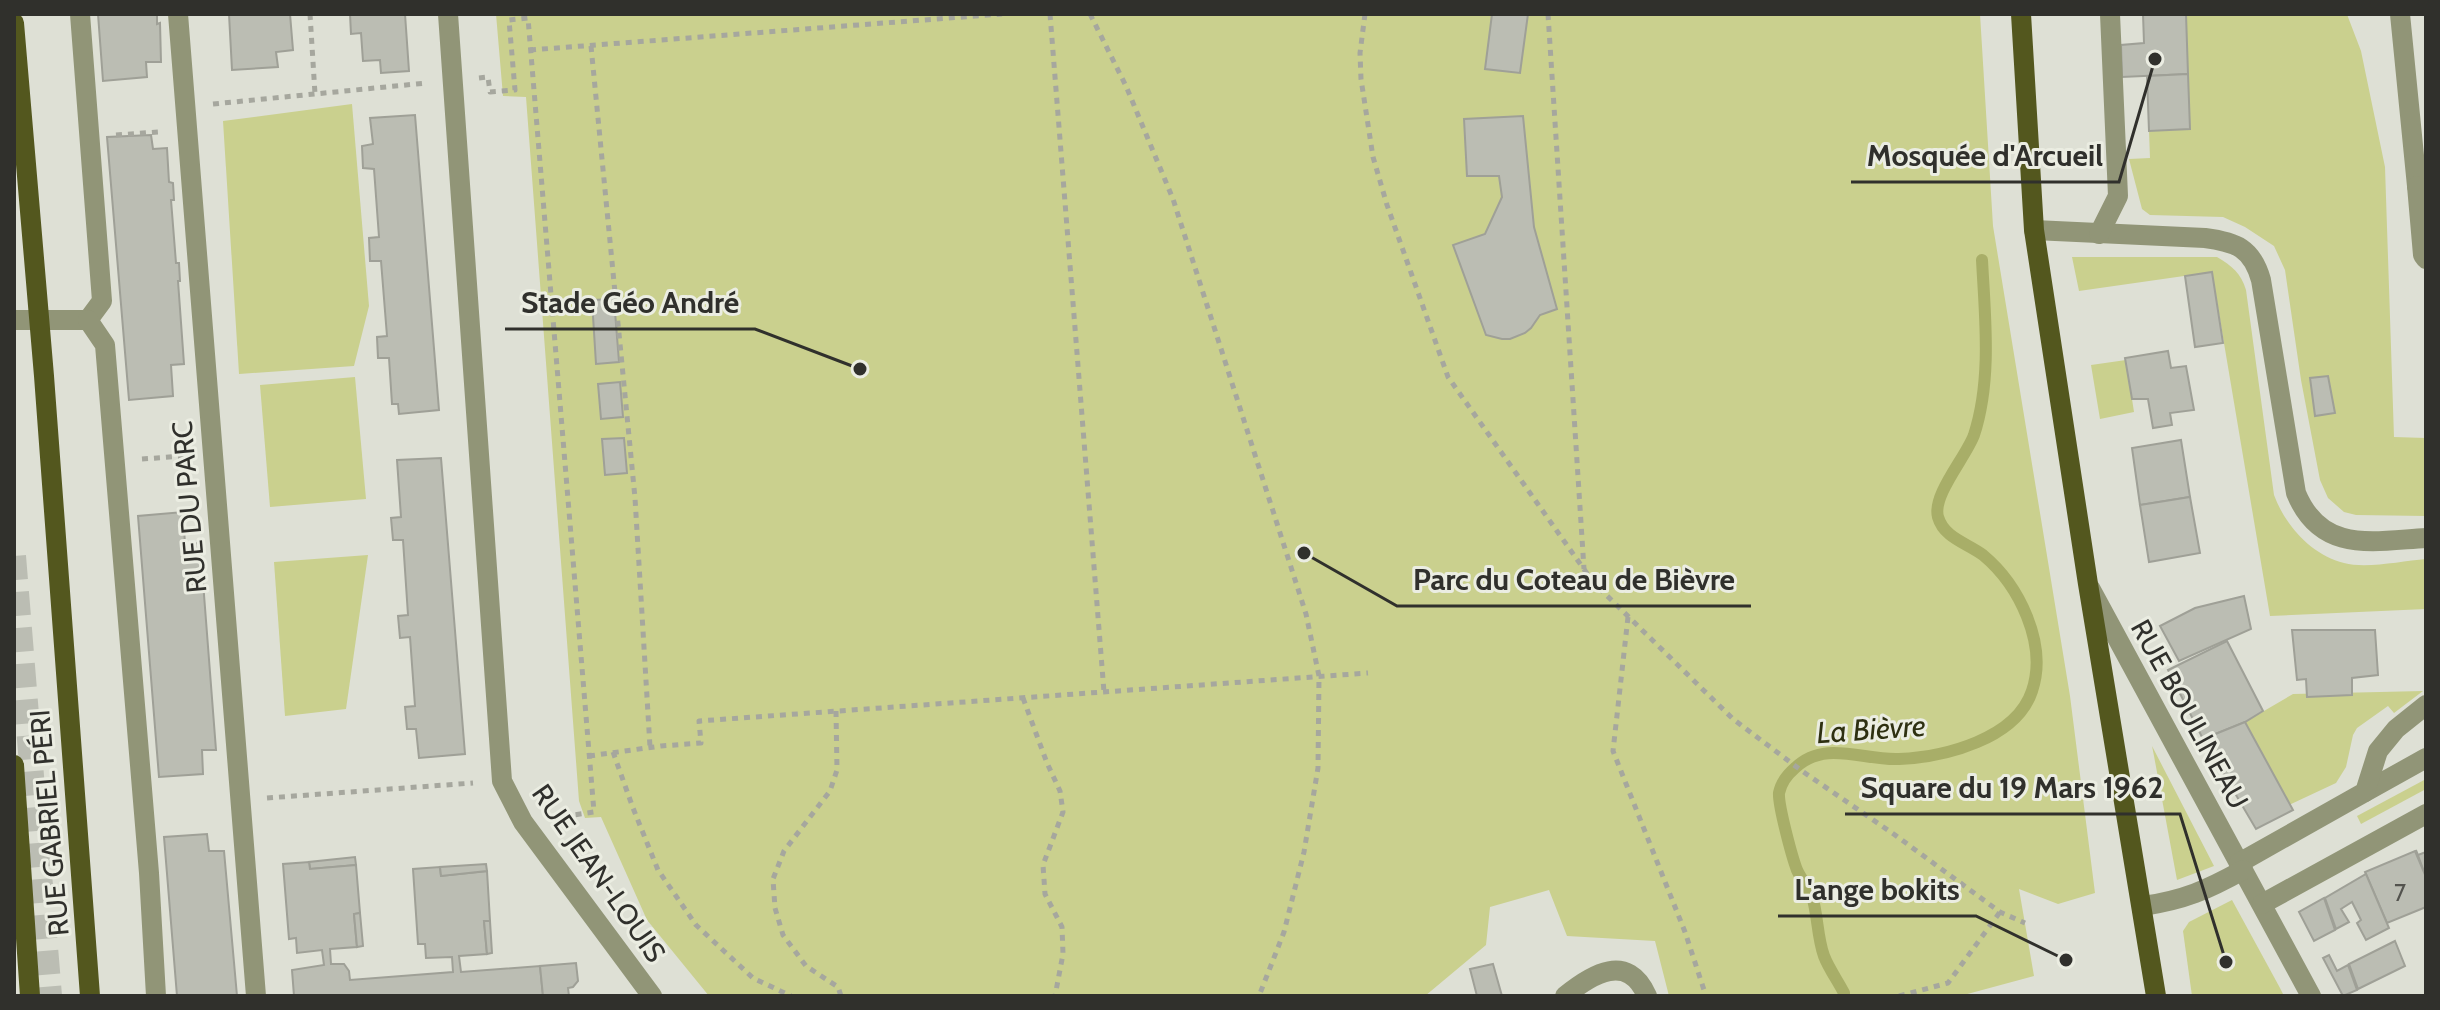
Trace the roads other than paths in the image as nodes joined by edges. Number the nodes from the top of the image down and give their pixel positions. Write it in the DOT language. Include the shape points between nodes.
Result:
graph roads {
  1 [pos="80,14"];
  2 [pos="178,14"];
  3 [pos="448,14"];
  4 [pos="2021,14"];
  5 [pos="2110,14"];
  6 [pos="2400,14"];
  7 [pos="14,23"];
  8 [pos="2421,188"];
  9 [pos="2034,230"];
  10 [pos="2099,234"];
  11 [pos="2426,259"];
  12 [pos="14,320"];
  13 [pos="88,320"];
  14 [pos="38,321"];
  15 [pos="2426,538"];
  16 [pos="2088,584"];
  17 [pos="2426,705"];
  18 [pos="2426,758"];
  19 [pos="14,765"];
  20 [pos="2365,792"];
  21 [pos="2426,814"];
  22 [pos="2241,866"];
  23 [pos="2262,904"];
  24 [pos="2143,906"];
  25 [pos="2151,995"];
  26 [pos="30,996"];
  27 [pos="90,996"];
  28 [pos="156,996"];
  29 [pos="256,996"];
  30 [pos="652,996"];
  31 [pos="1565,996"];
  32 [pos="1647,996"];
  33 [pos="2311,996"];
  1 -- 13 [label="street" via="102,301"];
  2 -- 29 [label="street, RUE DU PARC" via="193,106 213,453"];
  3 -- 30 [label="street, RUE JEAN-LOUIS" via="502,781 523,822"];
  4 -- 9 [label="main road"];
  5 -- 10 [label="street" via="2118,196"];
  6 -- 8 [label="street"];
  7 -- 14 [label="main road, RUE GABRIEL PÉRI"];
  8 -- 11 [label="street"];
  9 -- 10 [label="street"];
  9 -- 16 [label="main road"];
  10 -- 15 [label="street" via="2205,238 2249,253 2257,266 2296,493 2306,513 2328,532 2354,542"];
  12 -- 14 [label="street"];
  13 -- 14 [label="street"];
  13 -- 28 [label="street" via="105,345"];
  14 -- 27 [label="main road, RUE GABRIEL PÉRI"];
  16 -- 22 [label="street, RUE BOULINEAU"];
  16 -- 24 [label="main road"];
  17 -- 20 [label="street" via="2378,751"];
  18 -- 20 [label="street"];
  19 -- 26 [label="main road, RUE GABRIEL PÉRI"];
  20 -- 22 [label="street"];
  21 -- 23 [label="street"];
  22 -- 23 [label="street, RUE BOULINEAU"];
  22 -- 24 [label="street" via="2204,891"];
  23 -- 33 [label="street, RUE BOULINEAU"];
  24 -- 25 [label="main road"];
  31 -- 32 [label="street" via="1603,972 1620,970 1637,978"];
}
